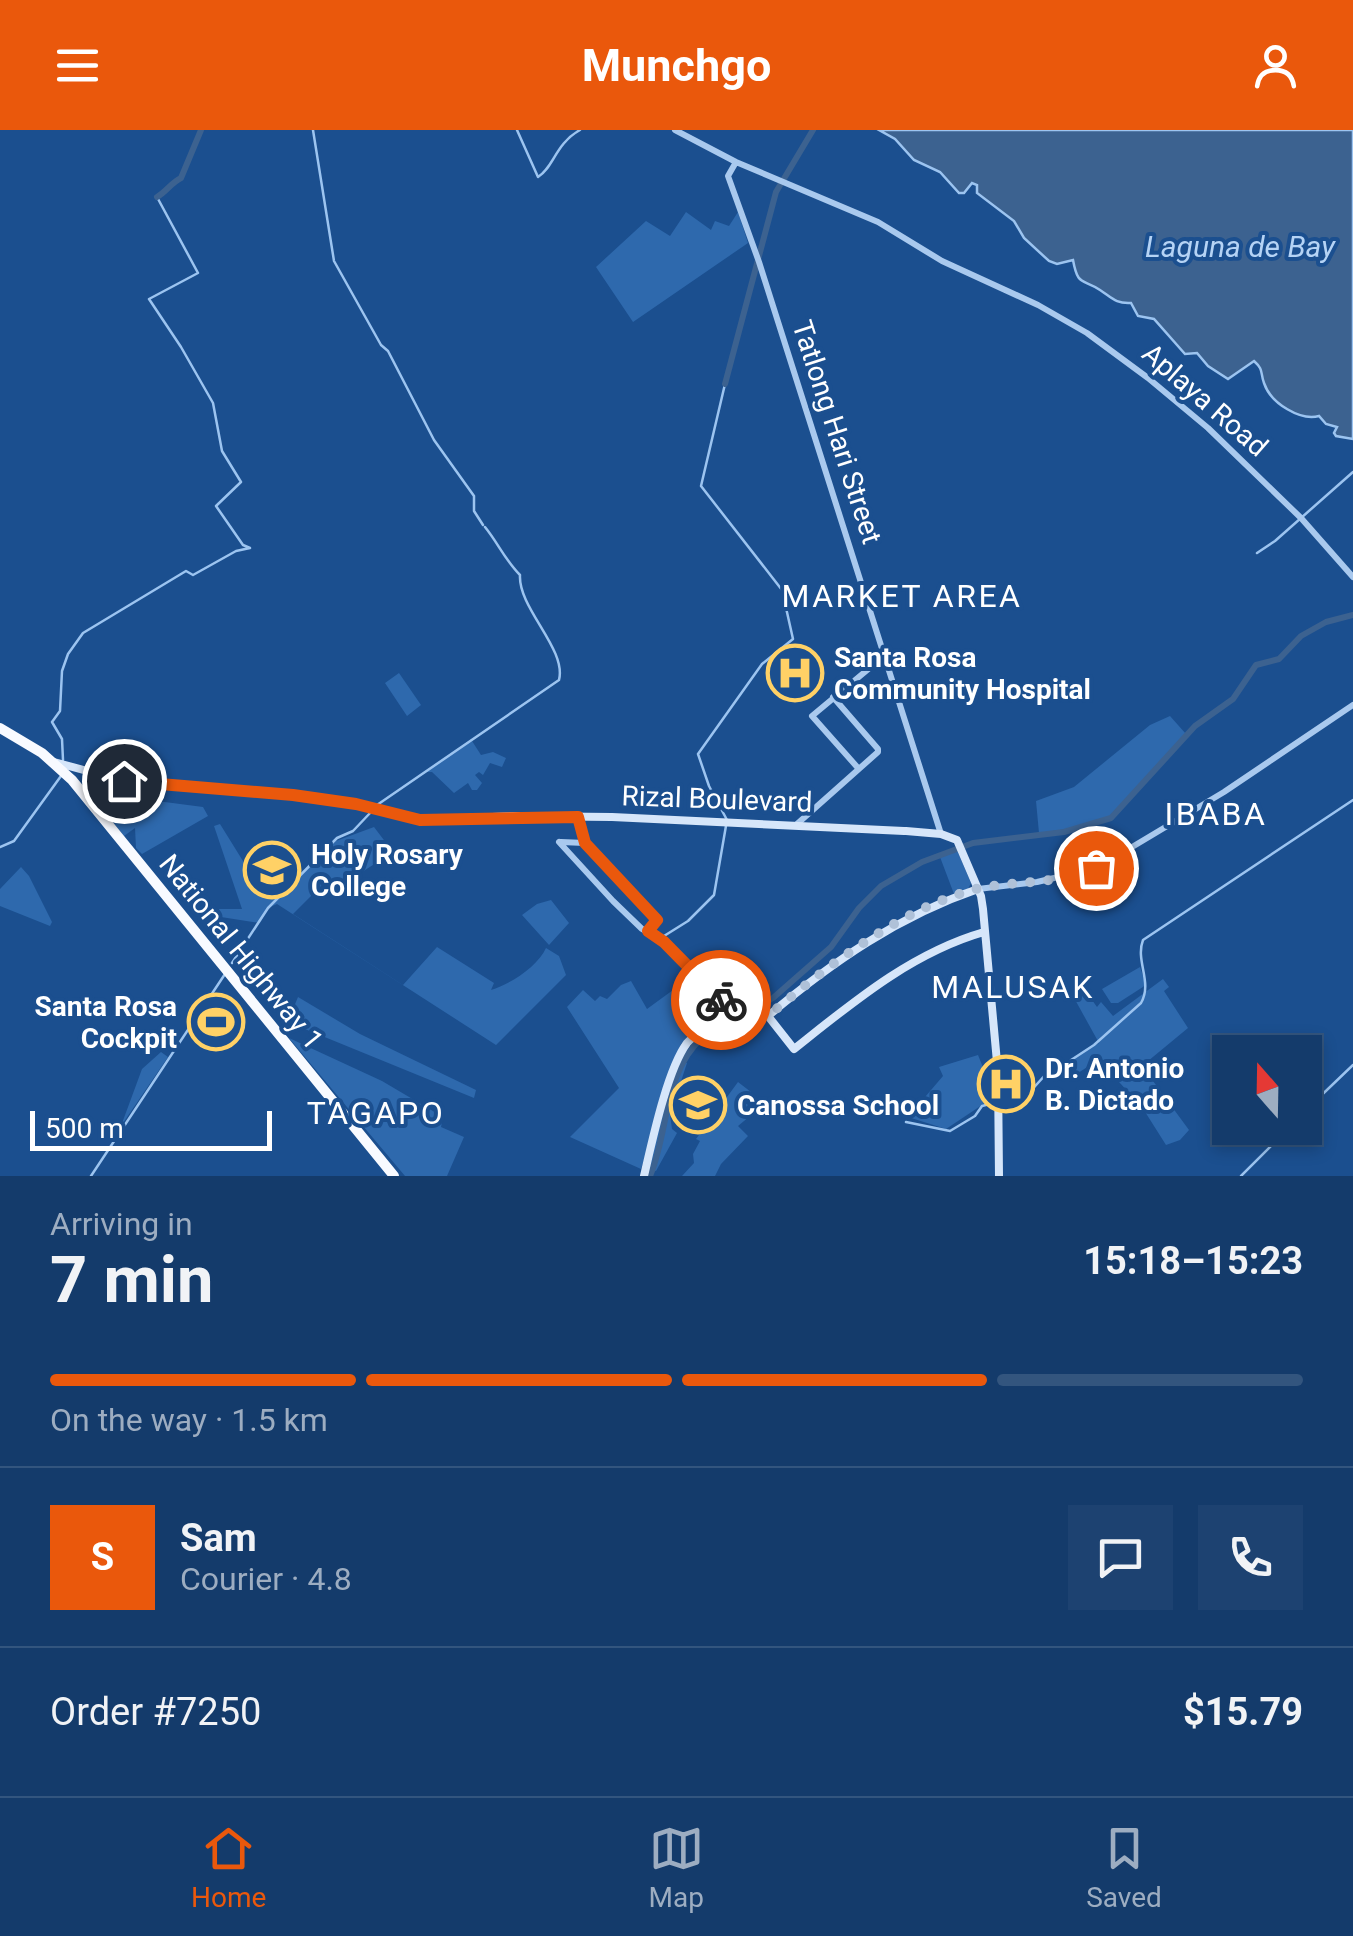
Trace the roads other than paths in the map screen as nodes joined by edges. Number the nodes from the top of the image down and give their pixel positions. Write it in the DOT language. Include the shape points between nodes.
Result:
graph roads {
  1 [pos="675,130"];
  2 [pos="736,162"];
  3 [pos="1353,577"];
  4 [pos="884,655"];
  5 [pos="833,697"];
  6 [pos="1353,705"];
  7 [pos="0,728"];
  8 [pos="858,768"];
  9 [pos="76,775"];
  10 [pos="578,817"];
  11 [pos="797,824"];
  12 [pos="942,834"];
  13 [pos="585,843"];
  14 [pos="978,889"];
  15 [pos="984,932"];
  16 [pos="654,936"];
  17 [pos="765,1013"];
  18 [pos="734,1014"];
  19 [pos="394,1176"];
  20 [pos="644,1176"];
  21 [pos="999,1176"];
  1 -- 2 [label="street, Aplaya Road"];
  2 -- 3 [label="street, Aplaya Road" via="878,222 942,262 1075,326 1228,446"];
  2 -- 4 [label="street, Tatlong Hari Street" via="728,176"];
  4 -- 5 [label="street"];
  4 -- 12 [label="street, Tatlong Hari Street"];
  5 -- 8 [label="street" via="878,748"];
  5 -- 8 [label="street" via="812,716"];
  6 -- 14 [label="street" via="1096,868"];
  7 -- 9 [label="highway, National Highway 1"];
  8 -- 11 [label="street"];
  9 -- 10 [label="main road, Rizal Boulevard" via="274,792 420,820"];
  9 -- 19 [label="highway, National Highway 1"];
  10 -- 11 [label="main road, Rizal Boulevard"];
  10 -- 13 [label="street"];
  11 -- 12 [label="main road, Rizal Boulevard"];
  12 -- 14 [label="main road, Rizal Boulevard" via="960,847"];
  13 -- 16 [label="street" via="657,920"];
  13 -- 16 [label="street" via="559,842 612,902"];
  14 -- 15 [label="main road, Rizal Boulevard"];
  14 -- 17 [label="main road" via="876,934"];
  15 -- 17 [label="main road" via="895,973 794,1049"];
  15 -- 21 [label="main road, Rizal Boulevard"];
  16 -- 18 [label="street"];
  17 -- 18 [label="main road" via="753,1004"];
  18 -- 20 [label="main road" via="685,1046"];
}
